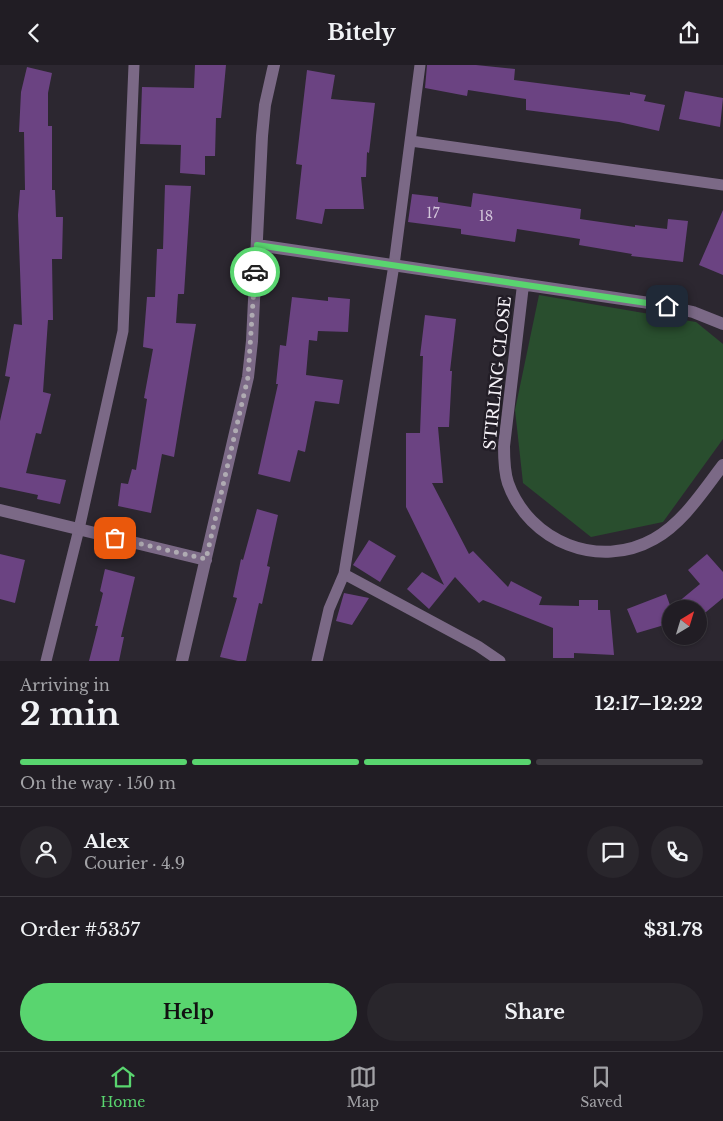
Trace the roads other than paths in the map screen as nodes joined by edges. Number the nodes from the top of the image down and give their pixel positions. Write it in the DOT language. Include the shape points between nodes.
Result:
graph roads {
  1 [pos="134,65"];
  2 [pos="274,65"];
  3 [pos="420,65"];
  4 [pos="411,141"];
  5 [pos="723,185"];
  6 [pos="257,245"];
  7 [pos="394,265"];
  8 [pos="523,285"];
  9 [pos="723,324"];
  10 [pos="723,465"];
  11 [pos="0,510"];
  12 [pos="79,529"];
  13 [pos="206,559"];
  14 [pos="344,574"];
  15 [pos="46,661"];
  16 [pos="182,661"];
  17 [pos="317,661"];
  18 [pos="500,661"];
  1 -- 12 [label="lane" via="123,331"];
  2 -- 6 [label="street" via="265,105"];
  3 -- 4 [label="lane"];
  4 -- 5 [label="lane"];
  4 -- 7 [label="lane"];
  6 -- 7 [label="street, STIRLING CLOSE"];
  6 -- 13 [label="street" via="248,377"];
  7 -- 8 [label="street, STIRLING CLOSE"];
  7 -- 14 [label="lane"];
  8 -- 9 [label="street, STIRLING CLOSE" via="656,304 693,312"];
  8 -- 10 [label="street, STIRLING CLOSE" via="504,465 511,490 532,522 547,534 586,551 606,554 638,547 668,530"];
  11 -- 12 [label="street"];
  12 -- 13 [label="street"];
  12 -- 15 [label="lane"];
  13 -- 16 [label="street"];
  14 -- 17 [label="lane" via="329,609"];
  14 -- 18 [label="lane"];
}
